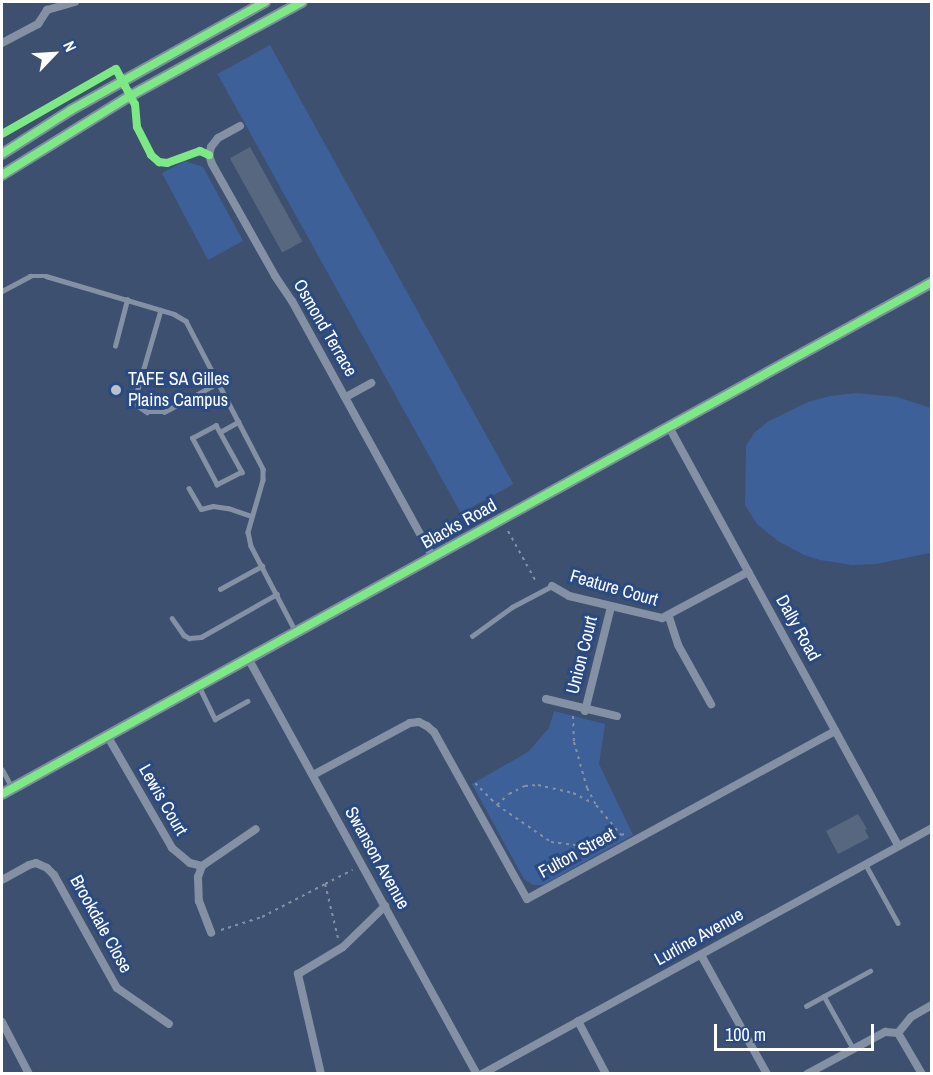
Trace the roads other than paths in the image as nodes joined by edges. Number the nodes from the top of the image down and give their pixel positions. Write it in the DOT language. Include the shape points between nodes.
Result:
graph roads {
  1 [pos="75,2"];
  2 [pos="265,2"];
  3 [pos="302,2"];
  4 [pos="46,6"];
  5 [pos="2,44"];
  6 [pos="240,126"];
  7 [pos="2,154"];
  8 [pos="2,175"];
  9 [pos="932,282"];
  10 [pos="2,291"];
  11 [pos="127,300"];
  12 [pos="161,310"];
  13 [pos="115,346"];
  14 [pos="218,383"];
  15 [pos="370,383"];
  16 [pos="346,397"];
  17 [pos="238,422"];
  18 [pos="669,427"];
  19 [pos="220,432"];
  20 [pos="189,488"];
  21 [pos="250,516"];
  22 [pos="432,556"];
  23 [pos="262,566"];
  24 [pos="748,572"];
  25 [pos="552,585"];
  26 [pos="220,589"];
  27 [pos="277,594"];
  28 [pos="611,607"];
  29 [pos="669,616"];
  30 [pos="172,618"];
  31 [pos="296,632"];
  32 [pos="472,636"];
  33 [pos="248,658"];
  34 [pos="199,686"];
  35 [pos="546,699"];
  36 [pos="247,701"];
  37 [pos="711,704"];
  38 [pos="585,711"];
  39 [pos="617,716"];
  40 [pos="835,731"];
  41 [pos="108,737"];
  42 [pos="2,769"];
  43 [pos="313,775"];
  44 [pos="7,791"];
  45 [pos="932,828"];
  46 [pos="256,829"];
  47 [pos="898,846"];
  48 [pos="865,864"];
  49 [pos="202,867"];
  50 [pos="2,880"];
  51 [pos="385,906"];
  52 [pos="898,923"];
  53 [pos="216,931"];
  54 [pos="701,955"];
  55 [pos="870,971"];
  56 [pos="824,996"];
  57 [pos="932,1005"];
  58 [pos="806,1006"];
  59 [pos="578,1021"];
  60 [pos="2,1022"];
  61 [pos="169,1024"];
  62 [pos="898,1033"];
  63 [pos="853,1048"];
  64 [pos="28,1074"];
  65 [pos="321,1074"];
  66 [pos="477,1074"];
  67 [pos="482,1074"];
  68 [pos="606,1074"];
  69 [pos="767,1074"];
  70 [pos="807,1074"];
  71 [pos="922,1074"];
  1 -- 4 [label="street"];
  2 -- 7 [label="street" via="71,110"];
  3 -- 8 [label="street" via="130,96"];
  4 -- 5 [label="street" via="38,24"];
  6 -- 16 [label="street, Osmond Terrace" via="218,138 211,147 212,164"];
  9 -- 18 [label="street, Blacks Road"];
  10 -- 11 [label="lane" via="30,276 46,276"];
  11 -- 12 [label="lane"];
  11 -- 13 [label="lane"];
  12 -- 14 [label="lane" via="186,321"];
  12 -- 14 [label="lane" via="135,396 138,406 157,414 164,412"];
  14 -- 17 [label="lane"];
  15 -- 16 [label="street"];
  16 -- 22 [label="street, Osmond Terrace"];
  17 -- 19 [label="lane"];
  17 -- 21 [label="lane" via="263,469"];
  18 -- 22 [label="street, Blacks Road"];
  18 -- 24 [label="street, Dally Road"];
  19 -- 19 [label="lane" via="242,472 218,485 192,438 216,425"];
  20 -- 21 [label="lane" via="201,508 228,508"];
  21 -- 23 [label="lane" via="251,546"];
  22 -- 31 [label="street, Blacks Road"];
  23 -- 26 [label="lane"];
  23 -- 27 [label="lane"];
  24 -- 29 [label="street, Feature Court"];
  24 -- 40 [label="street, Dally Road"];
  25 -- 28 [label="street, Feature Court" via="570,596"];
  25 -- 32 [label="lane"];
  27 -- 30 [label="lane" via="201,638 184,635"];
  27 -- 31 [label="lane"];
  28 -- 29 [label="street, Feature Court" via="654,618"];
  28 -- 38 [label="street, Union Court"];
  29 -- 37 [label="street, Feature Court" via="678,645"];
  31 -- 33 [label="street, Blacks Road"];
  33 -- 34 [label="street, Blacks Road"];
  33 -- 43 [label="street, Swanson Avenue"];
  34 -- 36 [label="lane" via="215,719"];
  34 -- 41 [label="street, Blacks Road"];
  35 -- 38 [label="street, Union Court"];
  38 -- 39 [label="street, Union Court"];
  40 -- 43 [label="street, Fulton Street" via="527,899 434,732 427,726 410,723"];
  40 -- 47 [label="street, Dally Road"];
  41 -- 44 [label="street, Blacks Road"];
  41 -- 49 [label="street, Lewis Court" via="172,848 190,863"];
  42 -- 44 [label="lane"];
  43 -- 51 [label="street, Swanson Avenue"];
  45 -- 47 [label="street, Lurline Avenue"];
  46 -- 49 [label="street"];
  47 -- 48 [label="street, Lurline Avenue"];
  48 -- 52 [label="lane"];
  48 -- 54 [label="street, Lurline Avenue"];
  49 -- 53 [label="street" via="198,877 199,901"];
  50 -- 61 [label="street, Brookdale Close" via="29,865 47,868 117,988"];
  51 -- 65 [label="street" via="343,947 298,974"];
  51 -- 66 [label="street, Swanson Avenue"];
  54 -- 59 [label="street, Lurline Avenue"];
  54 -- 69 [label="street"];
  55 -- 56 [label="lane"];
  56 -- 58 [label="lane"];
  56 -- 63 [label="lane"];
  57 -- 62 [label="street" via="911,1017"];
  59 -- 67 [label="street, Lurline Avenue"];
  59 -- 68 [label="street"];
  60 -- 64 [label="street"];
  62 -- 63 [label="street" via="885,1032"];
  62 -- 71 [label="street"];
  63 -- 70 [label="street"];
}
